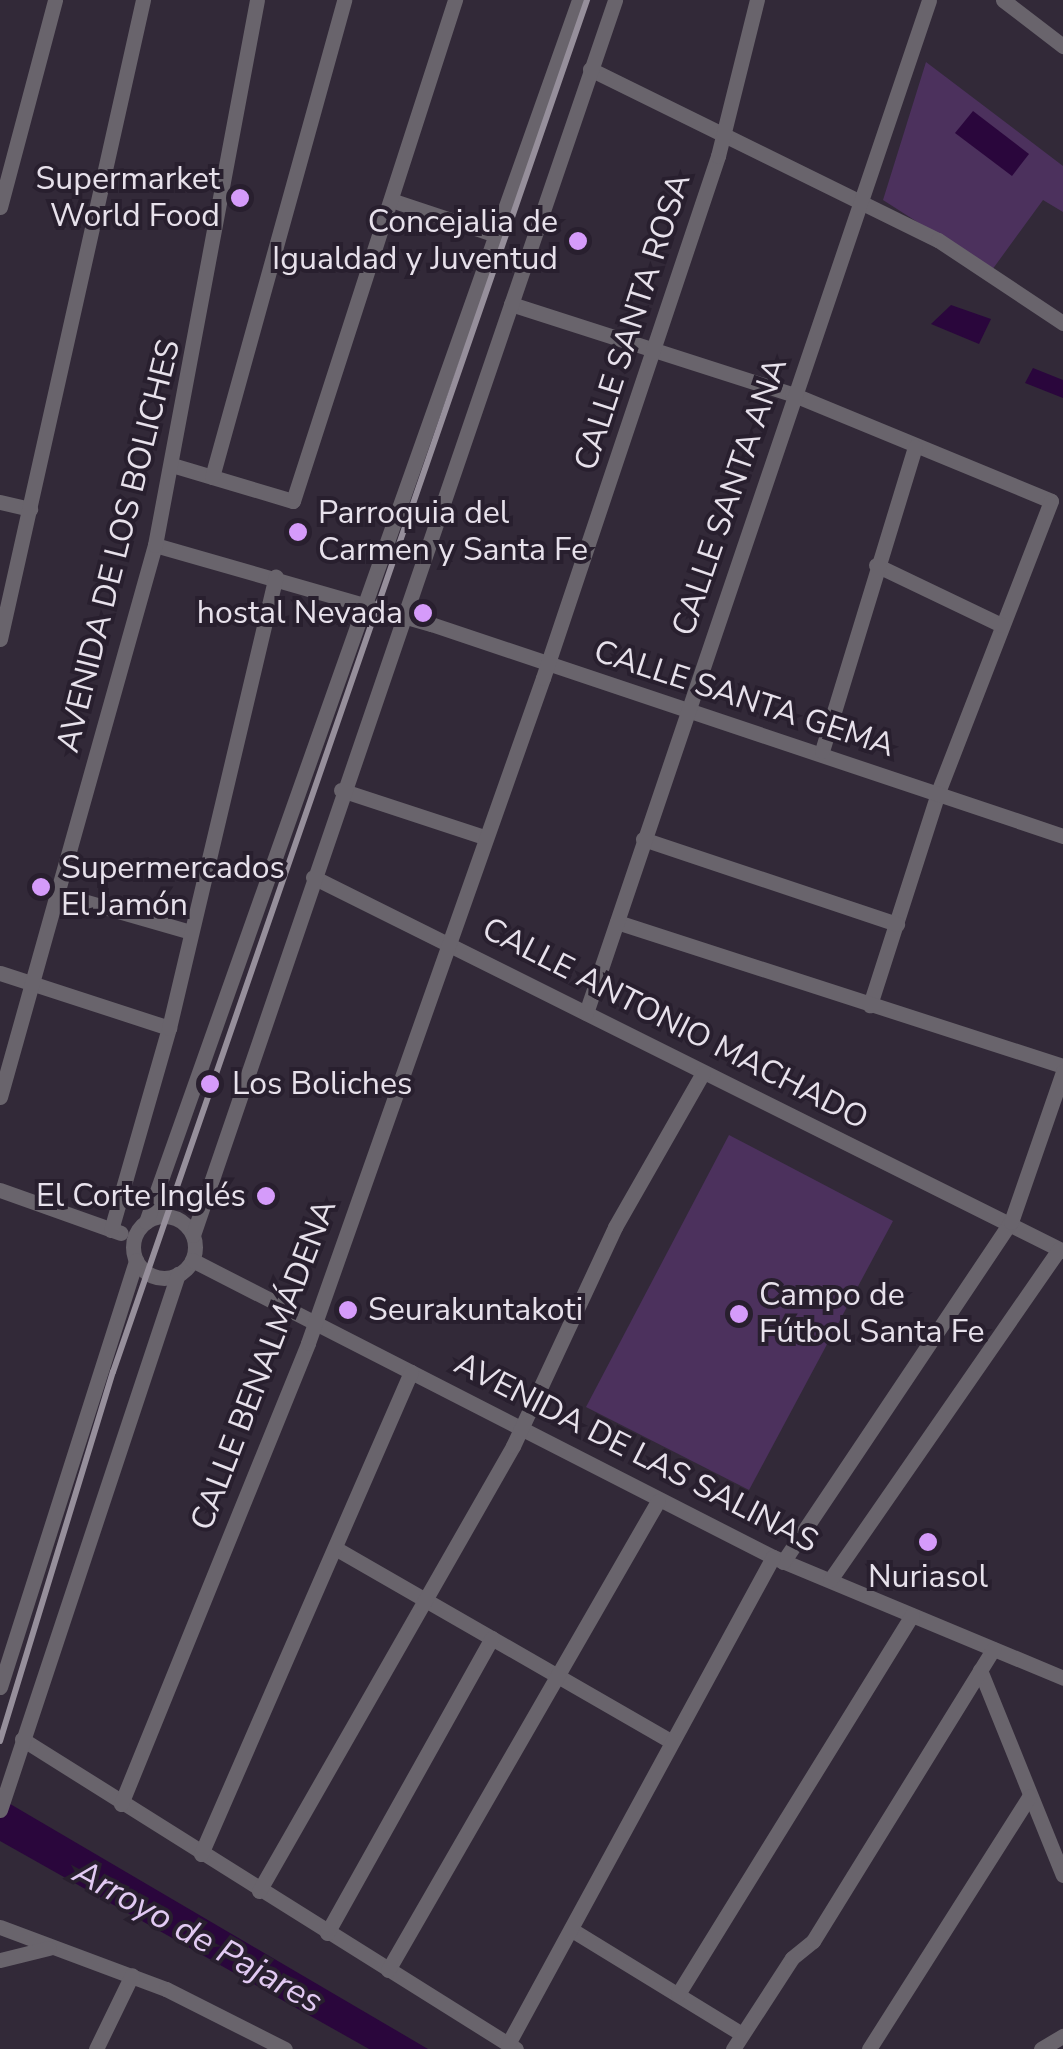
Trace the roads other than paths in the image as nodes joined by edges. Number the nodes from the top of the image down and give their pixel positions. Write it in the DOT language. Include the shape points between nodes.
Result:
graph roads {
  1 [pos="55,0"];
  2 [pos="144,0"];
  3 [pos="257,0"];
  4 [pos="344,0"];
  5 [pos="455,0"];
  6 [pos="579,0"];
  7 [pos="615,0"];
  8 [pos="757,0"];
  9 [pos="930,0"];
  10 [pos="1003,0"];
  11 [pos="1063,46"];
  12 [pos="590,69"];
  13 [pos="721,133"];
  14 [pos="394,201"];
  15 [pos="861,204"];
  16 [pos="0,207"];
  17 [pos="499,236"];
  18 [pos="511,304"];
  19 [pos="1063,323"];
  20 [pos="652,351"];
  21 [pos="792,394"];
  22 [pos="916,446"];
  23 [pos="172,465"];
  24 [pos="212,478"];
  25 [pos="0,502"];
  26 [pos="30,509"];
  27 [pos="154,545"];
  28 [pos="876,565"];
  29 [pos="276,576"];
  30 [pos="370,605"];
  31 [pos="408,617"];
  32 [pos="1001,625"];
  33 [pos="0,639"];
  34 [pos="548,664"];
  35 [pos="687,711"];
  36 [pos="822,751"];
  37 [pos="341,790"];
  38 [pos="938,793"];
  39 [pos="1063,836"];
  40 [pos="484,837"];
  41 [pos="644,839"];
  42 [pos="313,877"];
  43 [pos="59,894"];
  44 [pos="616,922"];
  45 [pos="897,924"];
  46 [pos="188,931"];
  47 [pos="445,940"];
  48 [pos="0,974"];
  49 [pos="35,983"];
  50 [pos="870,1005"];
  51 [pos="586,1012"];
  52 [pos="170,1028"];
  53 [pos="1063,1069"];
  54 [pos="703,1073"];
  55 [pos="0,1097"];
  56 [pos="0,1190"];
  57 [pos="146,1222"];
  58 [pos="1011,1222"];
  59 [pos="111,1230"];
  60 [pos="193,1234"];
  61 [pos="134,1238"];
  62 [pos="1061,1250"];
  63 [pos="136,1260"];
  64 [pos="192,1260"];
  65 [pos="178,1274"];
  66 [pos="315,1321"];
  67 [pos="412,1372"];
  68 [pos="519,1426"];
  69 [pos="658,1502"];
  70 [pos="335,1548"];
  71 [pos="778,1560"];
  72 [pos="830,1580"];
  73 [pos="425,1600"];
  74 [pos="912,1615"];
  75 [pos="492,1638"];
  76 [pos="993,1649"];
  77 [pos="980,1670"];
  78 [pos="558,1676"];
  79 [pos="1063,1678"];
  80 [pos="0,1686"];
  81 [pos="22,1739"];
  82 [pos="669,1740"];
  83 [pos="1029,1797"];
  84 [pos="121,1804"];
  85 [pos="0,1810"];
  86 [pos="200,1854"];
  87 [pos="1063,1875"];
  88 [pos="259,1891"];
  89 [pos="0,1927"];
  90 [pos="572,1930"];
  91 [pos="327,1932"];
  92 [pos="52,1947"];
  93 [pos="0,1960"];
  94 [pos="388,1970"];
  95 [pos="132,1974"];
  96 [pos="678,1994"];
  97 [pos="742,2034"];
  98 [pos="1063,2036"];
  99 [pos="512,2046"];
  100 [pos="96,2049"];
  101 [pos="286,2049"];
  102 [pos="732,2049"];
  103 [pos="869,2049"];
  104 [pos="1041,2049"];
  1 -- 16 [label="street"];
  2 -- 26 [label="street"];
  3 -- 23 [label="street, AVENIDA DE LOS BOLICHES"];
  4 -- 24 [label="street"];
  5 -- 14 [label="street"];
  6 -- 17 [label="street"];
  7 -- 12 [label="street"];
  8 -- 13 [label="street, CALLE SANTA ROSA"];
  9 -- 15 [label="street, CALLE SANTA ANA"];
  10 -- 11 [label="street"];
  12 -- 13 [label="street"];
  12 -- 18 [label="street"];
  13 -- 15 [label="street"];
  13 -- 20 [label="street, CALLE SANTA ROSA"];
  14 -- 17 [label="street"];
  14 -- 24 [label="street" via="293,501"];
  15 -- 19 [label="street" via="938,240"];
  15 -- 21 [label="street, CALLE SANTA ANA"];
  17 -- 30 [label="street"];
  18 -- 20 [label="street"];
  18 -- 31 [label="street"];
  20 -- 21 [label="street"];
  20 -- 34 [label="street, CALLE SANTA ROSA"];
  21 -- 22 [label="street"];
  21 -- 35 [label="street, CALLE SANTA ANA"];
  22 -- 28 [label="street"];
  22 -- 32 [label="street" via="1051,501"];
  23 -- 24 [label="street"];
  23 -- 27 [label="street, AVENIDA DE LOS BOLICHES"];
  25 -- 26 [label="street"];
  26 -- 33 [label="street"];
  27 -- 29 [label="street, CALLE SANTA GEMA"];
  27 -- 43 [label="street, AVENIDA DE LOS BOLICHES"];
  28 -- 32 [label="street"];
  28 -- 36 [label="street"];
  29 -- 30 [label="street, CALLE SANTA GEMA"];
  29 -- 46 [label="street"];
  30 -- 31 [label="street, CALLE SANTA GEMA"];
  30 -- 57 [label="street"];
  31 -- 34 [label="street, CALLE SANTA GEMA"];
  31 -- 37 [label="street"];
  32 -- 38 [label="street"];
  34 -- 35 [label="street, CALLE SANTA GEMA"];
  34 -- 40 [label="street, CALLE SANTA ROSA"];
  35 -- 36 [label="street, CALLE SANTA GEMA"];
  35 -- 41 [label="street, CALLE SANTA ANA"];
  36 -- 38 [label="street, CALLE SANTA GEMA"];
  37 -- 40 [label="street"];
  37 -- 42 [label="street"];
  38 -- 39 [label="street, CALLE SANTA GEMA"];
  38 -- 45 [label="street"];
  40 -- 47 [label="street, CALLE SANTA ROSA"];
  41 -- 44 [label="street, CALLE SANTA ANA"];
  41 -- 45 [label="street"];
  42 -- 47 [label="street, CALLE ANTONIO MACHADO"];
  42 -- 60 [label="street"];
  43 -- 46 [label="street"];
  43 -- 49 [label="street, AVENIDA DE LOS BOLICHES"];
  44 -- 50 [label="street"];
  44 -- 51 [label="street, CALLE SANTA ANA"];
  45 -- 50 [label="street"];
  46 -- 52 [label="street"];
  47 -- 51 [label="street, CALLE ANTONIO MACHADO"];
  47 -- 66 [label="street, CALLE BENALMÁDENA"];
  48 -- 49 [label="street"];
  49 -- 52 [label="street"];
  49 -- 55 [label="street, AVENIDA DE LOS BOLICHES"];
  50 -- 53 [label="street"];
  51 -- 54 [label="street, CALLE ANTONIO MACHADO"];
  52 -- 59 [label="street"];
  53 -- 58 [label="street"];
  54 -- 58 [label="street, CALLE ANTONIO MACHADO"];
  54 -- 68 [label="street" via="614,1227"];
  56 -- 59 [label="street"];
  57 -- 60 [label="street" via="172,1217"];
  57 -- 61 [label="street"];
  58 -- 62 [label="street, CALLE ANTONIO MACHADO"];
  58 -- 71 [label="street"];
  59 -- 61 [label="street"];
  60 -- 64 [label="street"];
  61 -- 63 [label="street"];
  62 -- 72 [label="street"];
  63 -- 65 [label="street" via="150,1274"];
  63 -- 80 [label="street"];
  64 -- 65 [label="street"];
  64 -- 66 [label="street, AVENIDA DE LAS SALINAS"];
  65 -- 81 [label="street"];
  66 -- 67 [label="street, AVENIDA DE LAS SALINAS"];
  66 -- 84 [label="street, CALLE BENALMÁDENA"];
  67 -- 68 [label="street, AVENIDA DE LAS SALINAS"];
  67 -- 70 [label="street"];
  68 -- 69 [label="street, AVENIDA DE LAS SALINAS"];
  68 -- 73 [label="street"];
  69 -- 71 [label="street, AVENIDA DE LAS SALINAS"];
  69 -- 78 [label="street"];
  70 -- 73 [label="street"];
  70 -- 86 [label="street"];
  71 -- 72 [label="street, AVENIDA DE LAS SALINAS"];
  71 -- 82 [label="street"];
  72 -- 74 [label="street, AVENIDA DE LAS SALINAS"];
  73 -- 75 [label="street"];
  73 -- 88 [label="street"];
  74 -- 76 [label="street, AVENIDA DE LAS SALINAS"];
  74 -- 96 [label="street"];
  75 -- 78 [label="street"];
  75 -- 91 [label="street"];
  76 -- 77 [label="street"];
  76 -- 79 [label="street, AVENIDA DE LAS SALINAS"];
  77 -- 83 [label="street"];
  77 -- 97 [label="street" via="813,1941"];
  78 -- 82 [label="street"];
  78 -- 94 [label="street"];
  81 -- 84 [label="street"];
  81 -- 85 [label="street"];
  82 -- 90 [label="street"];
  83 -- 87 [label="street"];
  83 -- 103 [label="street"];
  84 -- 86 [label="street"];
  86 -- 88 [label="street"];
  88 -- 91 [label="street"];
  89 -- 92 [label="street"];
  90 -- 96 [label="street"];
  90 -- 99 [label="street"];
  91 -- 94 [label="street"];
  92 -- 93 [label="street"];
  92 -- 95 [label="street"];
  94 -- 99 [label="street"];
  95 -- 100 [label="street"];
  95 -- 101 [label="street"];
  96 -- 97 [label="street"];
  97 -- 102 [label="street"];
  98 -- 104 [label="street"];
}
